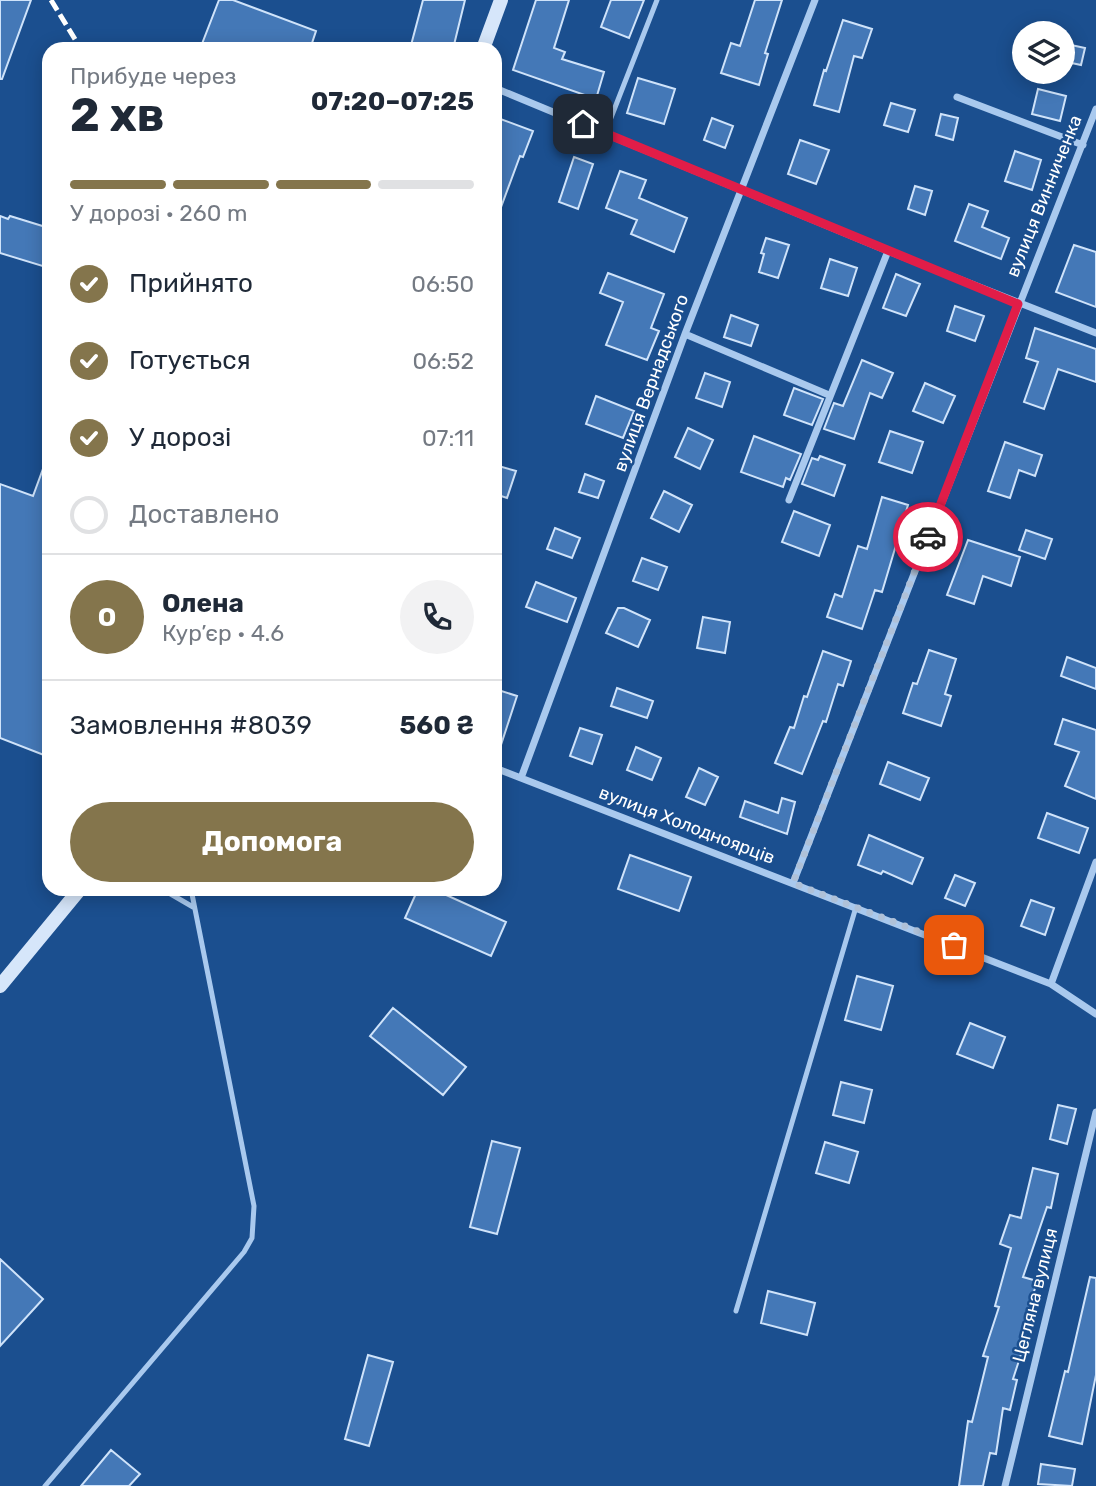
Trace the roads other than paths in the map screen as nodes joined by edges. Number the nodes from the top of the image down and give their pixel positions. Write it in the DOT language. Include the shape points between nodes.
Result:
graph roads {
  1 [pos="501,0"];
  2 [pos="657,0"];
  3 [pos="815,0"];
  4 [pos="486,42"];
  5 [pos="502,91"];
  6 [pos="957,97"];
  7 [pos="1096,109"];
  8 [pos="605,134"];
  9 [pos="1083,145"];
  10 [pos="741,188"];
  11 [pos="888,251"];
  12 [pos="1018,304"];
  13 [pos="1096,333"];
  14 [pos="685,334"];
  15 [pos="830,395"];
  16 [pos="789,500"];
  17 [pos="502,771"];
  18 [pos="521,778"];
  19 [pos="1096,862"];
  20 [pos="793,883"];
  21 [pos="74,896"];
  22 [pos="174,896"];
  23 [pos="192,896"];
  24 [pos="193,907"];
  25 [pos="856,907"];
  26 [pos="1051,984"];
  27 [pos="0,986"];
  28 [pos="1096,1014"];
  29 [pos="1096,1112"];
  30 [pos="736,1311"];
  31 [pos="45,1486"];
  32 [pos="1005,1486"];
  1 -- 4 [label="street"];
  2 -- 8 [label="lane"];
  3 -- 10 [label="street, вулиця Вернадського"];
  5 -- 8 [label="street"];
  6 -- 9 [label="street"];
  7 -- 9 [label="street, вулиця Винниченка"];
  8 -- 10 [label="street"];
  9 -- 12 [label="street, вулиця Винниченка"];
  10 -- 11 [label="street"];
  10 -- 14 [label="street, вулиця Вернадського"];
  11 -- 12 [label="street"];
  11 -- 15 [label="street"];
  12 -- 13 [label="street"];
  12 -- 20 [label="street, вулиця Винниченка"];
  14 -- 15 [label="street"];
  14 -- 18 [label="street, вулиця Вернадського"];
  15 -- 16 [label="street"];
  17 -- 18 [label="street, вулиця Холодноярців"];
  18 -- 20 [label="street, вулиця Холодноярців"];
  19 -- 26 [label="street"];
  20 -- 25 [label="street, вулиця Холодноярців"];
  21 -- 27 [label="street"];
  22 -- 24 [label="lane"];
  23 -- 24 [label="lane"];
  24 -- 31 [label="lane" via="254,1206 252,1238"];
  25 -- 26 [label="street, вулиця Холодноярців"];
  25 -- 30 [label="lane"];
  26 -- 28 [label="street, вулиця Холодноярців"];
  29 -- 32 [label="street, Цегляна вулиця"];
}
